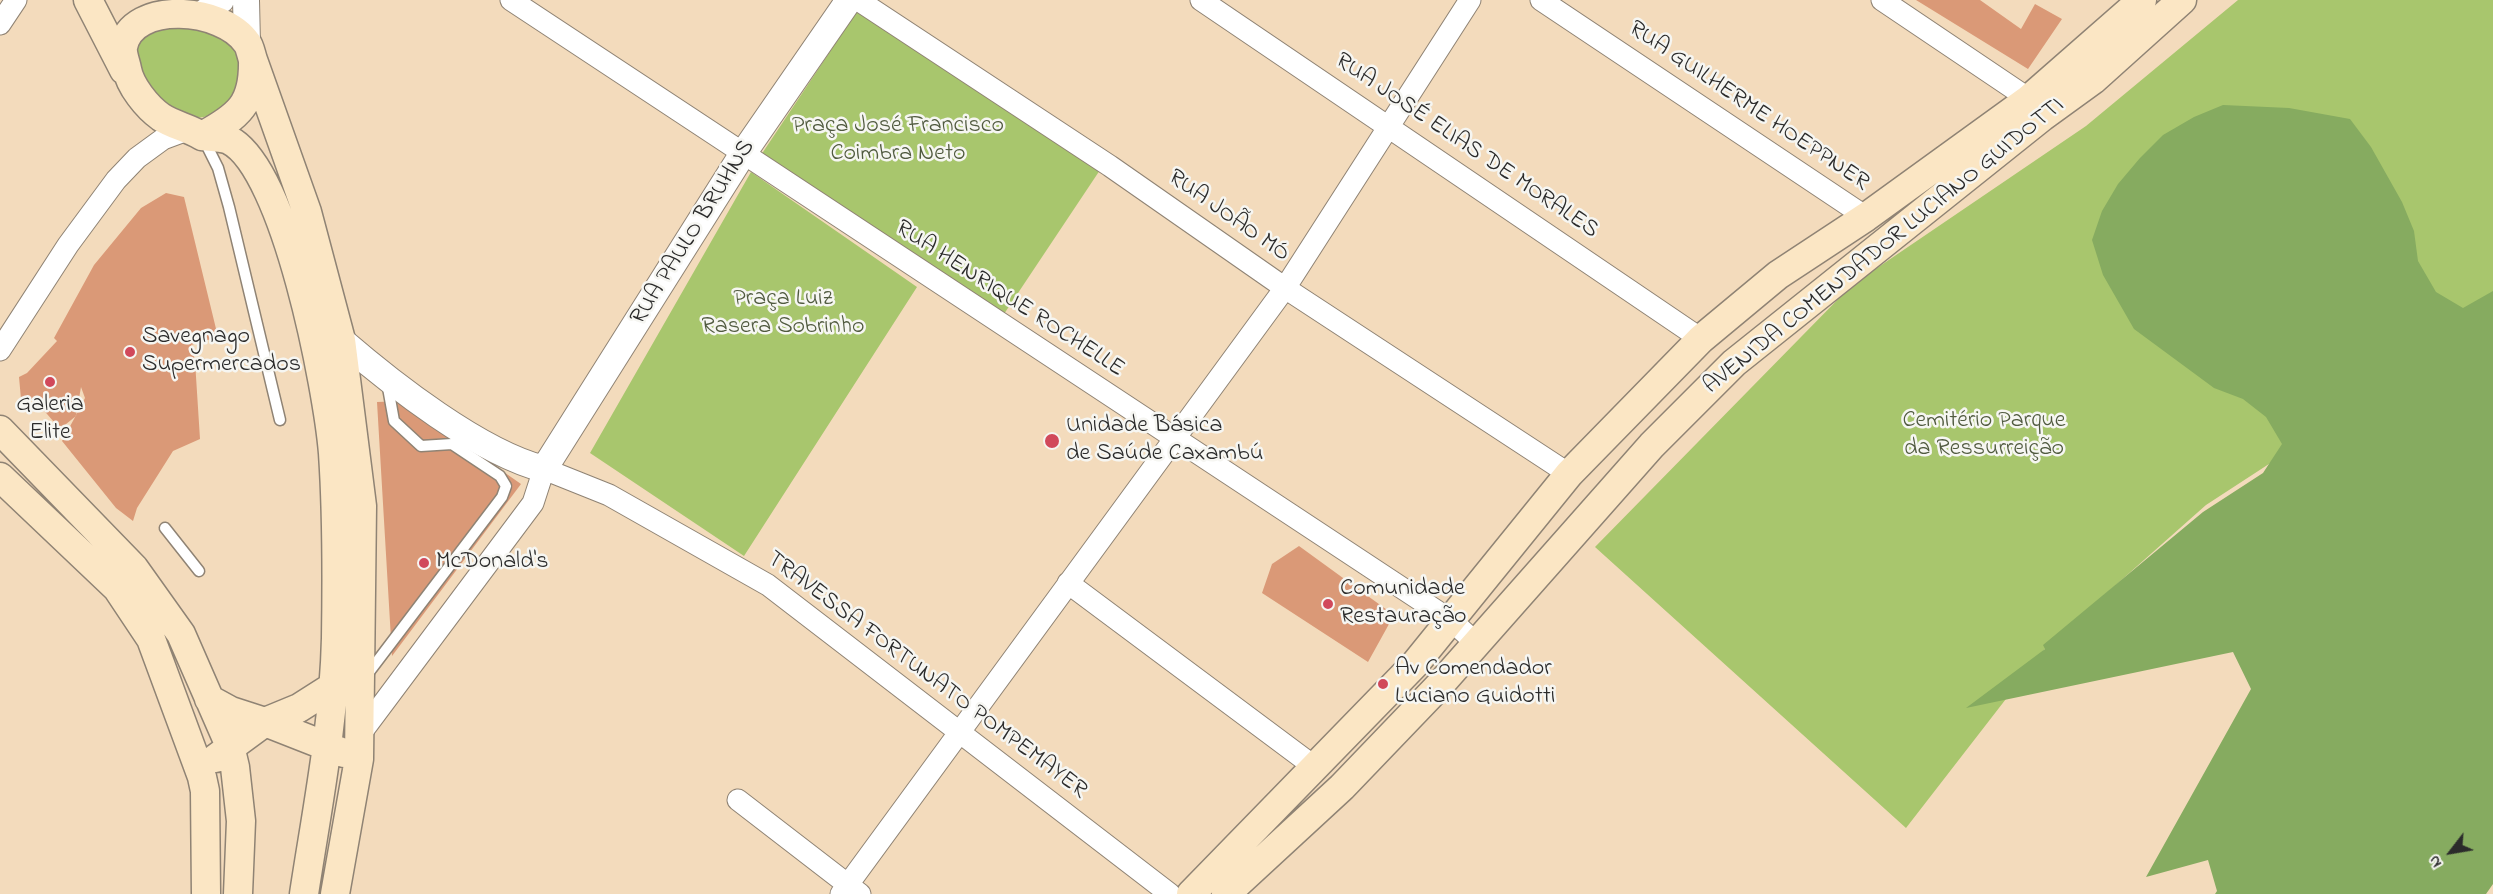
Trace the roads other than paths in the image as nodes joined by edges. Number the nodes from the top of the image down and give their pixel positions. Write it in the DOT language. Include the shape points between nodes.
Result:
graph roads {
  1 [pos="16,0"];
  2 [pos="88,0"];
  3 [pos="246,0"];
  4 [pos="511,0"];
  5 [pos="849,0"];
  6 [pos="858,0"];
  7 [pos="1201,0"];
  8 [pos="1470,0"];
  9 [pos="1540,0"];
  10 [pos="1882,0"];
  11 [pos="2142,0"];
  12 [pos="2182,0"];
  13 [pos="194,6"];
  14 [pos="0,24"];
  15 [pos="250,51"];
  16 [pos="129,78"];
  17 [pos="2036,108"];
  18 [pos="1390,126"];
  19 [pos="196,132"];
  20 [pos="742,154"];
  21 [pos="1866,217"];
  22 [pos="1285,288"];
  23 [pos="1701,339"];
  24 [pos="341,340"];
  25 [pos="0,350"];
  26 [pos="386,377"];
  27 [pos="280,420"];
  28 [pos="0,430"];
  29 [pos="1174,440"];
  30 [pos="0,454"];
  31 [pos="544,469"];
  32 [pos="1569,474"];
  33 [pos="0,477"];
  34 [pos="80,512"];
  35 [pos="165,528"];
  36 [pos="199,571"];
  37 [pos="1068,583"];
  38 [pos="1452,621"];
  39 [pos="1478,645"];
  40 [pos="346,686"];
  41 [pos="209,699"];
  42 [pos="266,722"];
  43 [pos="961,731"];
  44 [pos="327,745"];
  45 [pos="230,746"];
  46 [pos="359,748"];
  47 [pos="1316,768"];
  48 [pos="202,777"];
  49 [pos="738,800"];
  50 [pos="216,890"];
  51 [pos="849,891"];
  52 [pos="238,894"];
  53 [pos="304,894"];
  54 [pos="335,894"];
  55 [pos="1170,894"];
  56 [pos="1191,894"];
  57 [pos="1226,894"];
  1 -- 14 [label="street"];
  2 -- 16 [label="main road"];
  3 -- 15 [label="street"];
  4 -- 20 [label="street, RUA HENRIQUE ROCHELLE"];
  5 -- 20 [label="street, RUA PAULO BRUHNS"];
  6 -- 22 [label="street, RUA JOÃO MÓ" via="1110,166"];
  7 -- 18 [label="street, RUA JOSÉ ELIAS DE MORALES"];
  8 -- 18 [label="street"];
  9 -- 21 [label="street, RUA GUILHERME HOEPPNER"];
  10 -- 17 [label="street"];
  11 -- 17 [label="main road, AVENIDA COMENDADOR LUCIANO GUIDOTTI"];
  12 -- 17 [label="main road, AVENIDA COMENDADOR LUCIANO GUIDOTTI" via="2092,80"];
  13 -- 15 [label="main road" via="230,27"];
  13 -- 16 [label="main road" via="144,18 129,31 123,48"];
  15 -- 19 [label="main road" via="250,93 242,110 230,121"];
  15 -- 24 [label="main road" via="307,212"];
  16 -- 19 [label="main road" via="161,117"];
  17 -- 21 [label="main road, AVENIDA COMENDADOR LUCIANO GUIDOTTI"];
  17 -- 39 [label="main road, AVENIDA COMENDADOR LUCIANO GUIDOTTI" via="1734,363 1652,445"];
  18 -- 22 [label="street"];
  18 -- 23 [label="street, RUA JOSÉ ELIAS DE MORALES"];
  19 -- 25 [label="street" via="163,139 116,180 68,245"];
  19 -- 27 [label="lane" via="218,168"];
  19 -- 40 [label="main road" via="229,140 258,174 281,218 316,346 333,452 336,640"];
  20 -- 29 [label="street, RUA HENRIQUE ROCHELLE"];
  20 -- 31 [label="street, RUA PAULO BRUHNS"];
  21 -- 23 [label="main road, AVENIDA COMENDADOR LUCIANO GUIDOTTI" via="1778,275"];
  22 -- 29 [label="street"];
  22 -- 32 [label="street, RUA JOÃO MÓ"];
  23 -- 32 [label="main road, AVENIDA COMENDADOR LUCIANO GUIDOTTI"];
  24 -- 26 [label="street"];
  24 -- 40 [label="main road" via="362,506"];
  26 -- 31 [label="street" via="493,450"];
  26 -- 40 [label="lane" via="394,422 422,446 452,444 500,476 506,486 502,497"];
  28 -- 34 [label="main road"];
  29 -- 37 [label="street"];
  29 -- 38 [label="street, RUA HENRIQUE ROCHELLE"];
  30 -- 34 [label="main road" via="62,508"];
  31 -- 43 [label="street, TRAVESSA FORTUNATO POMPEMAYER" via="609,495 768,585"];
  31 -- 46 [label="street" via="533,503"];
  32 -- 38 [label="main road, AVENIDA COMENDADOR LUCIANO GUIDOTTI"];
  33 -- 48 [label="main road" via="117,588 151,639"];
  34 -- 41 [label="main road" via="134,568 174,624"];
  35 -- 36 [label="lane"];
  37 -- 43 [label="street"];
  37 -- 47 [label="street"];
  38 -- 39 [label="street, RUA HENRIQUE ROCHELLE"];
  38 -- 47 [label="main road, AVENIDA COMENDADOR LUCIANO GUIDOTTI"];
  39 -- 57 [label="main road, AVENIDA COMENDADOR LUCIANO GUIDOTTI" via="1342,787"];
  40 -- 42 [label="main road"];
  40 -- 44 [label="main road"];
  40 -- 46 [label="main road"];
  41 -- 42 [label="main road"];
  41 -- 45 [label="main road"];
  42 -- 44 [label="main road"];
  42 -- 45 [label="main road"];
  43 -- 51 [label="street"];
  43 -- 55 [label="street, TRAVESSA FORTUNATO POMPEMAYER"];
  44 -- 46 [label="main road"];
  44 -- 53 [label="main road"];
  45 -- 48 [label="main road"];
  45 -- 52 [label="main road" via="241,821"];
  46 -- 54 [label="main road"];
  47 -- 56 [label="main road, AVENIDA COMENDADOR LUCIANO GUIDOTTI"];
  48 -- 50 [label="main road"];
  49 -- 51 [label="street"];
}
